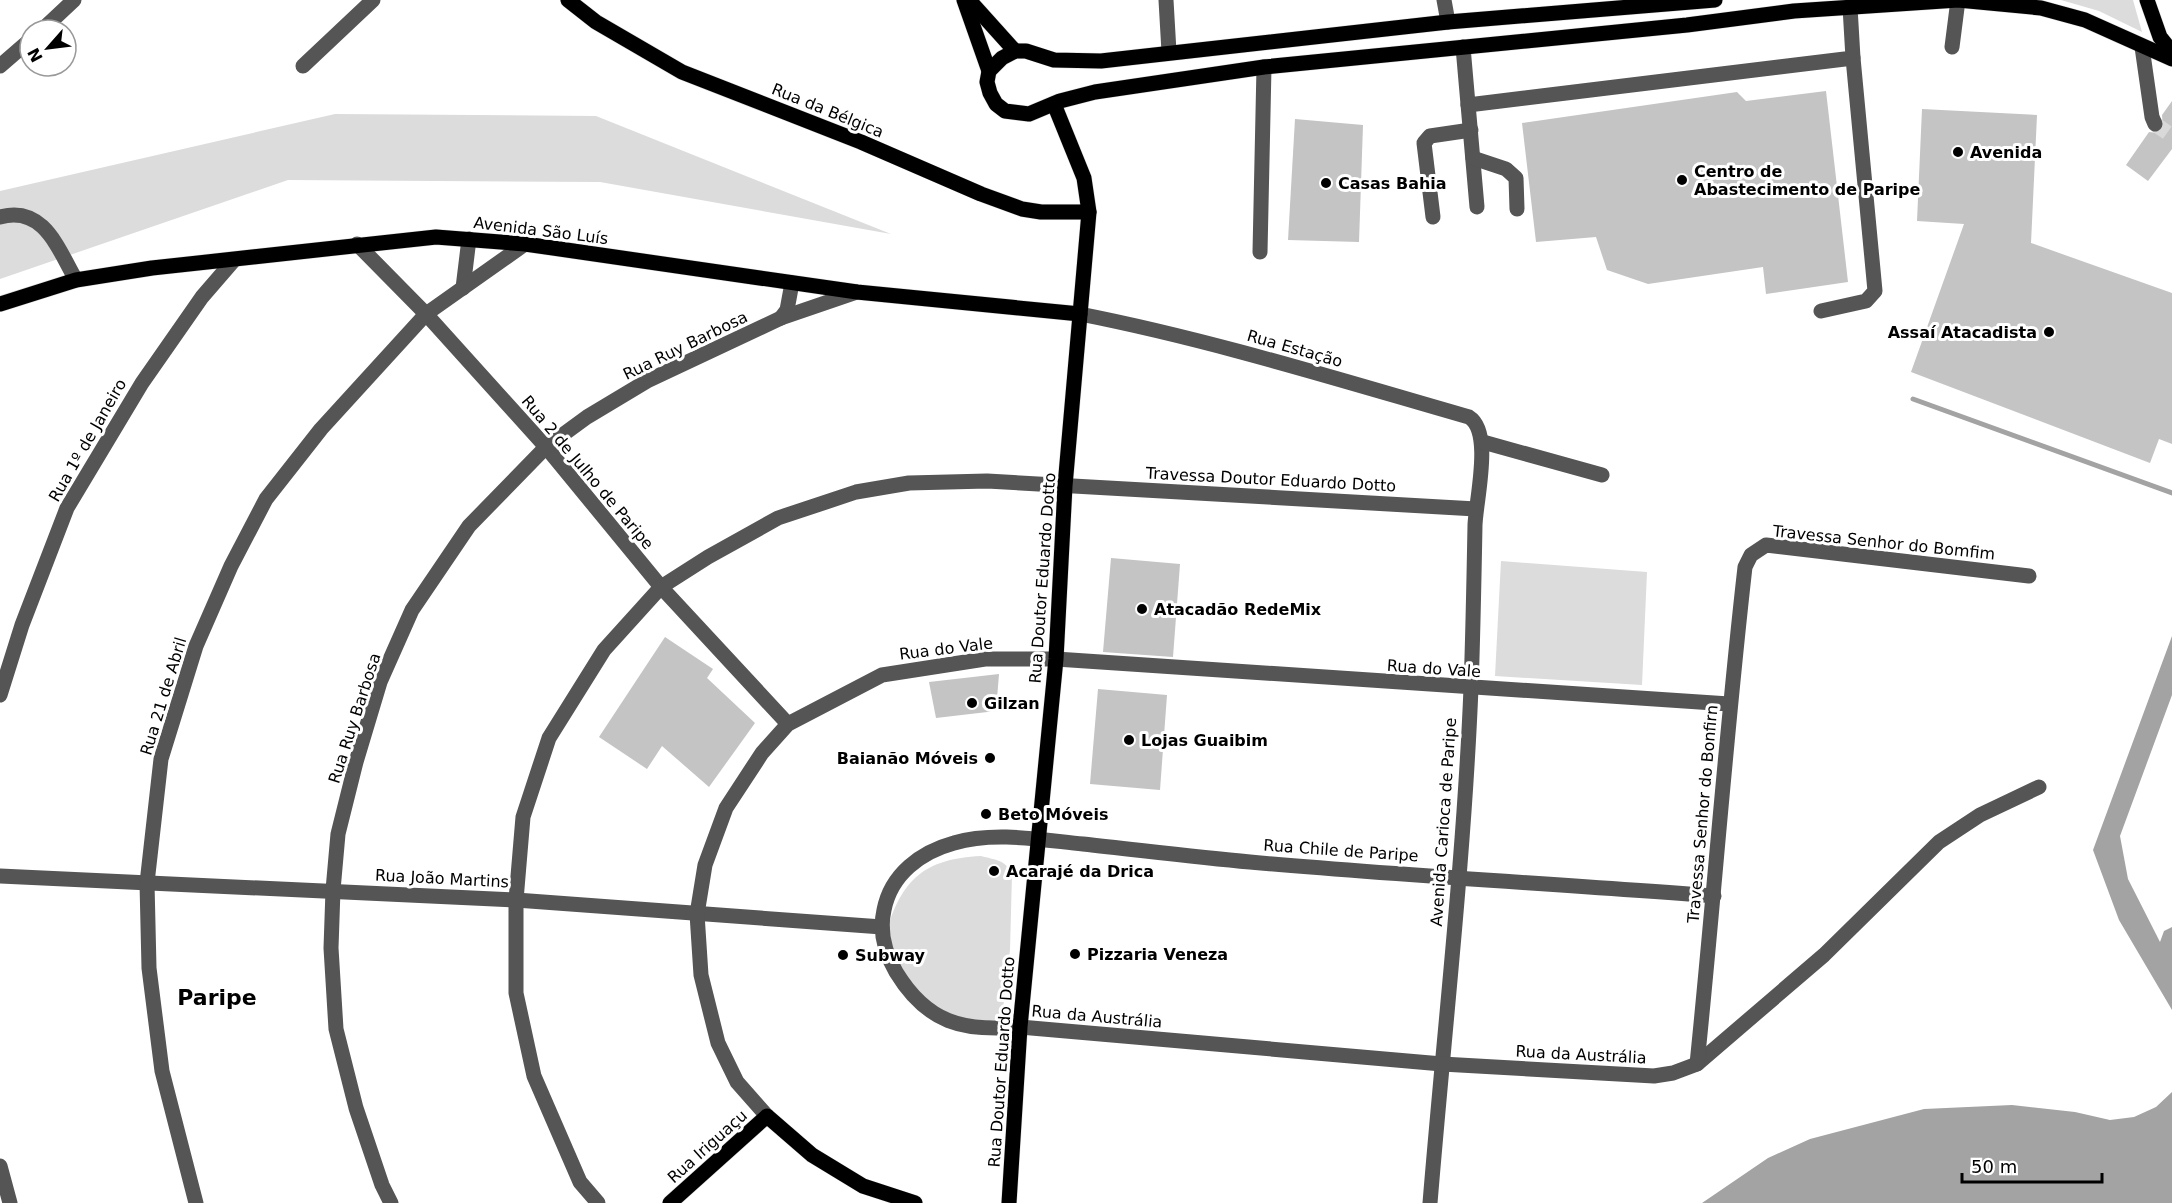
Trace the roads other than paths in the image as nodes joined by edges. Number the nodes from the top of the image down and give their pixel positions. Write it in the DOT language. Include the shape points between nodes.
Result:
graph roads {
  1 [pos="74,0"];
  2 [pos="374,0"];
  3 [pos="568,0"];
  4 [pos="966,0"];
  5 [pos="1166,0"];
  6 [pos="1444,0"];
  7 [pos="1715,0"];
  8 [pos="1958,0"];
  9 [pos="2147,0"];
  10 [pos="1850,7"];
  11 [pos="55,18"];
  12 [pos="1448,22"];
  13 [pos="1952,46"];
  14 [pos="1463,47"];
  15 [pos="2142,47"];
  16 [pos="18,50"];
  17 [pos="1015,51"];
  18 [pos="1169,52"];
  19 [pos="2172,52"];
  20 [pos="1853,58"];
  21 [pos="2172,59"];
  22 [pos="0,66"];
  23 [pos="303,66"];
  24 [pos="1264,67"];
  25 [pos="989,71"];
  26 [pos="1054,104"];
  27 [pos="1468,105"];
  28 [pos="2155,124"];
  29 [pos="1471,130"];
  30 [pos="1473,158"];
  31 [pos="1478,207"];
  32 [pos="1517,209"];
  33 [pos="1089,212"];
  34 [pos="0,217"];
  35 [pos="1433,217"];
  36 [pos="469,239"];
  37 [pos="357,244"];
  38 [pos="525,244"];
  39 [pos="1260,252"];
  40 [pos="234,260"];
  41 [pos="76,280"];
  42 [pos="792,283"];
  43 [pos="463,288"];
  44 [pos="857,291"];
  45 [pos="0,304"];
  46 [pos="1821,311"];
  47 [pos="426,314"];
  48 [pos="1080,314"];
  49 [pos="781,318"];
  50 [pos="1483,442"];
  51 [pos="546,447"];
  52 [pos="1602,474"];
  53 [pos="1065,486"];
  54 [pos="1476,509"];
  55 [pos="1745,567"];
  56 [pos="2029,576"];
  57 [pos="661,587"];
  58 [pos="1056,659"];
  59 [pos="1471,689"];
  60 [pos="0,695"];
  61 [pos="1729,704"];
  62 [pos="788,724"];
  63 [pos="2039,787"];
  64 [pos="1037,839"];
  65 [pos="0,876"];
  66 [pos="1459,876"];
  67 [pos="147,883"];
  68 [pos="333,890"];
  69 [pos="1714,896"];
  70 [pos="516,900"];
  71 [pos="697,914"];
  72 [pos="882,927"];
  73 [pos="1020,1027"];
  74 [pos="1442,1064"];
  75 [pos="1697,1064"];
  76 [pos="767,1116"];
  77 [pos="0,1166"];
  78 [pos="10,1203"];
  79 [pos="196,1203"];
  80 [pos="391,1203"];
  81 [pos="598,1203"];
  82 [pos="670,1203"];
  83 [pos="915,1203"];
  84 [pos="1009,1203"];
  85 [pos="1430,1203"];
  1 -- 11 [label="street"];
  2 -- 23 [label="street"];
  3 -- 33 [label="main road, Rua da Bélgica" via="596,22 682,72 981,194 1022,209"];
  4 -- 17 [label="main road"];
  4 -- 25 [label="main road"];
  5 -- 18 [label="street"];
  6 -- 12 [label="street"];
  7 -- 12 [label="main road"];
  8 -- 10 [label="main road"];
  8 -- 13 [label="street"];
  8 -- 15 [label="main road" via="2041,8 2085,20"];
  9 -- 19 [label="main road" via="2160,37"];
  10 -- 14 [label="main road"];
  10 -- 20 [label="street"];
  12 -- 18 [label="main road"];
  14 -- 24 [label="main road"];
  14 -- 27 [label="street"];
  15 -- 21 [label="main road"];
  15 -- 28 [label="street"];
  16 -- 22 [label="street"];
  17 -- 18 [label="main road" via="1054,60 1101,61"];
  17 -- 25 [label="main road"];
  20 -- 27 [label="street"];
  20 -- 46 [label="street" via="1875,291 1866,301"];
  24 -- 26 [label="main road" via="1095,92"];
  24 -- 39 [label="street"];
  25 -- 26 [label="main road" via="990,93 1005,111 1029,114"];
  26 -- 33 [label="main road, Rua Doutor Eduardo Dotto" via="1084,178"];
  27 -- 29 [label="street"];
  29 -- 30 [label="street"];
  29 -- 35 [label="street" via="1430,136 1424,142"];
  30 -- 31 [label="street"];
  30 -- 32 [label="street" via="1506,169 1516,178"];
  33 -- 48 [label="main road, Rua Doutor Eduardo Dotto"];
  34 -- 41 [label="street" via="15,213 41,223"];
  36 -- 37 [label="main road, Avenida São Luís" via="436,237"];
  36 -- 38 [label="main road, Avenida São Luís"];
  36 -- 43 [label="street"];
  37 -- 40 [label="main road, Avenida São Luís"];
  37 -- 47 [label="street, Rua 2 de Julho de Paripe"];
  38 -- 42 [label="main road, Avenida São Luís"];
  38 -- 43 [label="street, Rua 21 de Abril"];
  40 -- 41 [label="main road, Avenida São Luís"];
  40 -- 60 [label="street, Rua 1º de Janeiro" via="202,297 142,382 67,508"];
  41 -- 45 [label="main road, Avenida São Luís"];
  42 -- 44 [label="main road, Avenida São Luís"];
  42 -- 49 [label="street" via="787,310"];
  43 -- 47 [label="street, Rua 21 de Abril"];
  44 -- 48 [label="main road, Avenida São Luís"];
  44 -- 49 [label="street, Rua Ruy Barbosa"];
  47 -- 51 [label="street, Rua 2 de Julho de Paripe"];
  47 -- 67 [label="street, Rua 21 de Abril" via="321,429 266,499 231,567 196,646 161,759"];
  48 -- 50 [label="street, Rua Estação" via="1171,332 1468,417 1479,428"];
  48 -- 53 [label="main road, Rua Doutor Eduardo Dotto"];
  49 -- 51 [label="street, Rua Ruy Barbosa" via="647,381"];
  50 -- 52 [label="street"];
  50 -- 54 [label="street, Avenida Carioca de Paripe"];
  51 -- 57 [label="street, Rua 2 de Julho de Paripe"];
  51 -- 68 [label="street, Rua Ruy Barbosa" via="469,525 412,610 380,682 356,762 338,834"];
  53 -- 54 [label="street, Travessa Doutor Eduardo Dotto"];
  53 -- 57 [label="street, Travessa Doutor Eduardo Dotto" via="987,481 909,483 856,492 778,518"];
  53 -- 58 [label="main road, Rua Doutor Eduardo Dotto"];
  54 -- 59 [label="street, Avenida Carioca de Paripe"];
  55 -- 56 [label="street, Travessa Senhor do Bomfim" via="1751,555 1766,545"];
  55 -- 61 [label="street, Travessa Senhor do Bonfirn"];
  57 -- 62 [label="street, Rua 2 de Julho de Paripe"];
  57 -- 70 [label="street, Travessa Doutor Eduardo Dotto" via="604,650 549,738 523,817"];
  58 -- 59 [label="street, Rua do Vale"];
  58 -- 62 [label="street, Rua do Vale" via="985,659 882,675"];
  58 -- 64 [label="main road, Rua Doutor Eduardo Dotto"];
  59 -- 61 [label="street, Rua do Vale"];
  59 -- 66 [label="street, Avenida Carioca de Paripe"];
  61 -- 69 [label="street, Travessa Senhor do Bonfirn"];
  62 -- 71 [label="street, Rua do Vale" via="762,753 726,808 705,865"];
  63 -- 75 [label="street, Rua da Austrália" via="1980,815 1939,842 1824,955"];
  64 -- 66 [label="street, Rua Chile de Paripe" via="1251,862"];
  64 -- 72 [label="street, Rua Chile de Paripe" via="956,842 924,854 903,871 893,888"];
  64 -- 73 [label="main road, Rua Doutor Eduardo Dotto"];
  65 -- 67 [label="street, Rua João Martins"];
  66 -- 69 [label="street, Rua Chile de Paripe"];
  66 -- 74 [label="street, Avenida Carioca de Paripe"];
  67 -- 68 [label="street, Rua João Martins"];
  67 -- 79 [label="street, Rua 21 de Abril" via="149,968 162,1071"];
  68 -- 70 [label="street, Rua João Martins"];
  68 -- 80 [label="street, Rua Ruy Barbosa" via="331,948 336,1029 356,1108"];
  69 -- 75 [label="street, Travessa Senhor do Bonfirn"];
  70 -- 71 [label="street, Rua João Martins"];
  70 -- 81 [label="street, Travessa Doutor Eduardo Dotto" via="516,993 534,1076 580,1182"];
  71 -- 72 [label="street, Rua João Martins"];
  71 -- 76 [label="street, Rua do Vale" via="701,975 718,1042 737,1082"];
  72 -- 73 [label="street, Rua da Austrália" via="890,961 923,1008 948,1022 972,1028"];
  73 -- 74 [label="street, Rua da Austrália"];
  73 -- 84 [label="main road, Rua Doutor Eduardo Dotto"];
  74 -- 75 [label="street, Rua da Austrália" via="1654,1076 1673,1074"];
  74 -- 85 [label="street, Avenida Carioca de Paripe"];
  76 -- 82 [label="main road, Rua Iriguaçu"];
  76 -- 83 [label="main road, Rua do Vale" via="812,1155 863,1186"];
  77 -- 78 [label="street"];
}
